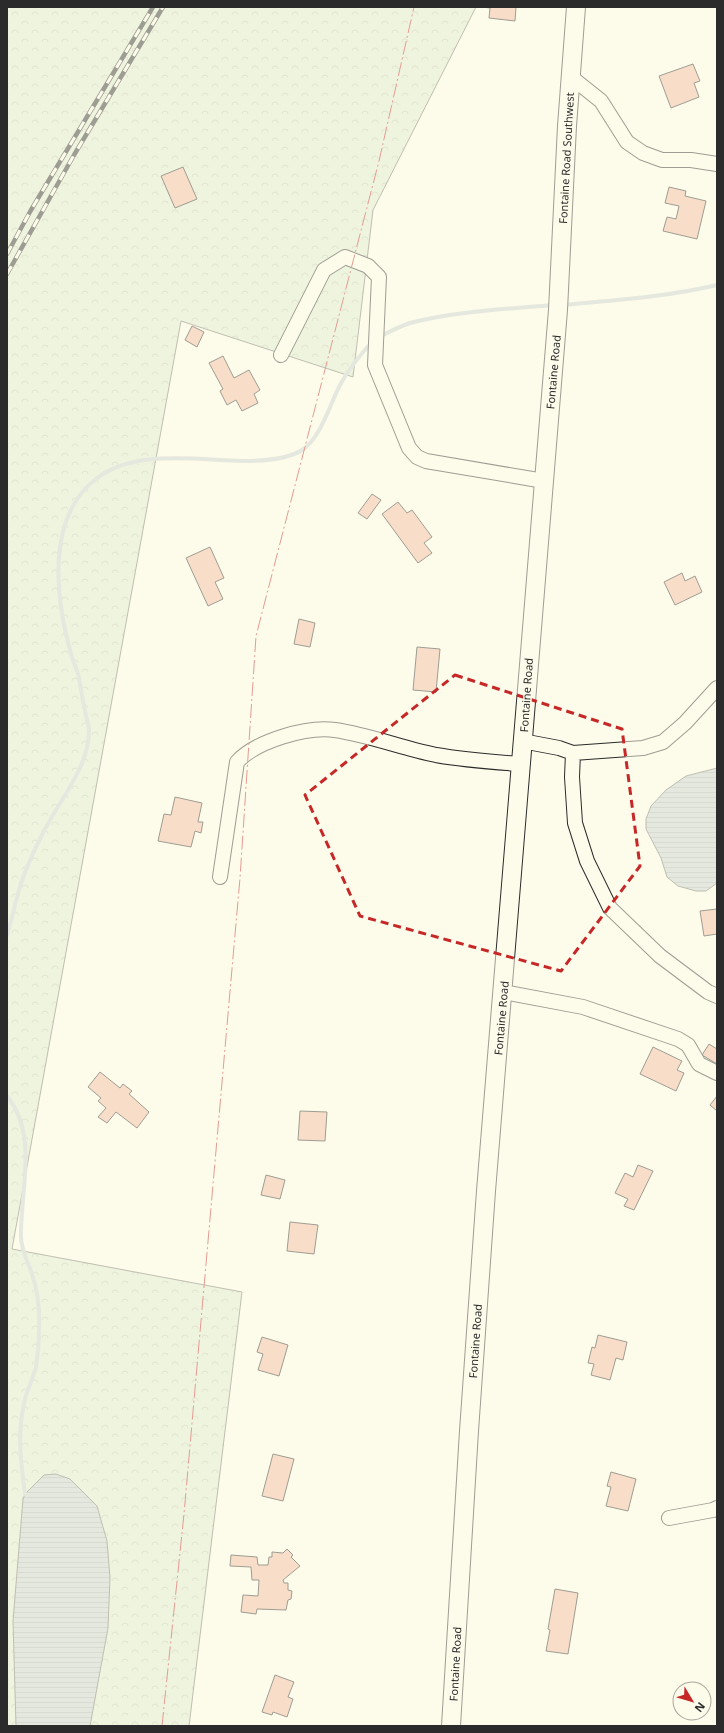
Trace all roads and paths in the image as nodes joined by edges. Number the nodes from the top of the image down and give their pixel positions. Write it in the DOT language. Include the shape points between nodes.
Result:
graph roads {
  1 [pos="576,7"];
  2 [pos="571,77"];
  3 [pos="717,164"];
  4 [pos="558,310"];
  5 [pos="281,355"];
  6 [pos="544,481"];
  7 [pos="717,688"];
  8 [pos="522,741"];
  9 [pos="573,753"];
  10 [pos="520,764"];
  11 [pos="220,877"];
  12 [pos="503,992"];
  13 [pos="717,996"];
  14 [pos="717,1073"];
  15 [pos="717,1508"];
  16 [pos="669,1518"];
  17 [pos="451,1726"];
  1 -- 2 [label="main road, Fontaine Road Southwest"];
  2 -- 3 [label="street" via="601,101 627,142 643,153 662,160 691,160"];
  2 -- 4 [label="main road, Fontaine Road Southwest"];
  4 -- 6 [label="main road, Fontaine Road"];
  5 -- 6 [label="street" via="324,270 345,257 368,266 379,277 375,365 409,448 417,457 426,461"];
  6 -- 8 [label="main road, Fontaine Road"];
  7 -- 9 [label="street" via="685,723 662,742 643,748"];
  8 -- 9 [label="street"];
  8 -- 10 [label="main road, Fontaine Road"];
  9 -- 13 [label="street" via="575,823 587,861 610,908 660,956"];
  10 -- 11 [label="street" via="462,760 334,730 309,731 273,739 245,754 237,762"];
  10 -- 12 [label="main road, Fontaine Road"];
  12 -- 14 [label="street" via="583,1007 678,1039 688,1045 699,1064"];
  12 -- 17 [label="main road, Fontaine Road" via="468,1431"];
  15 -- 16 [label="street"];
}
